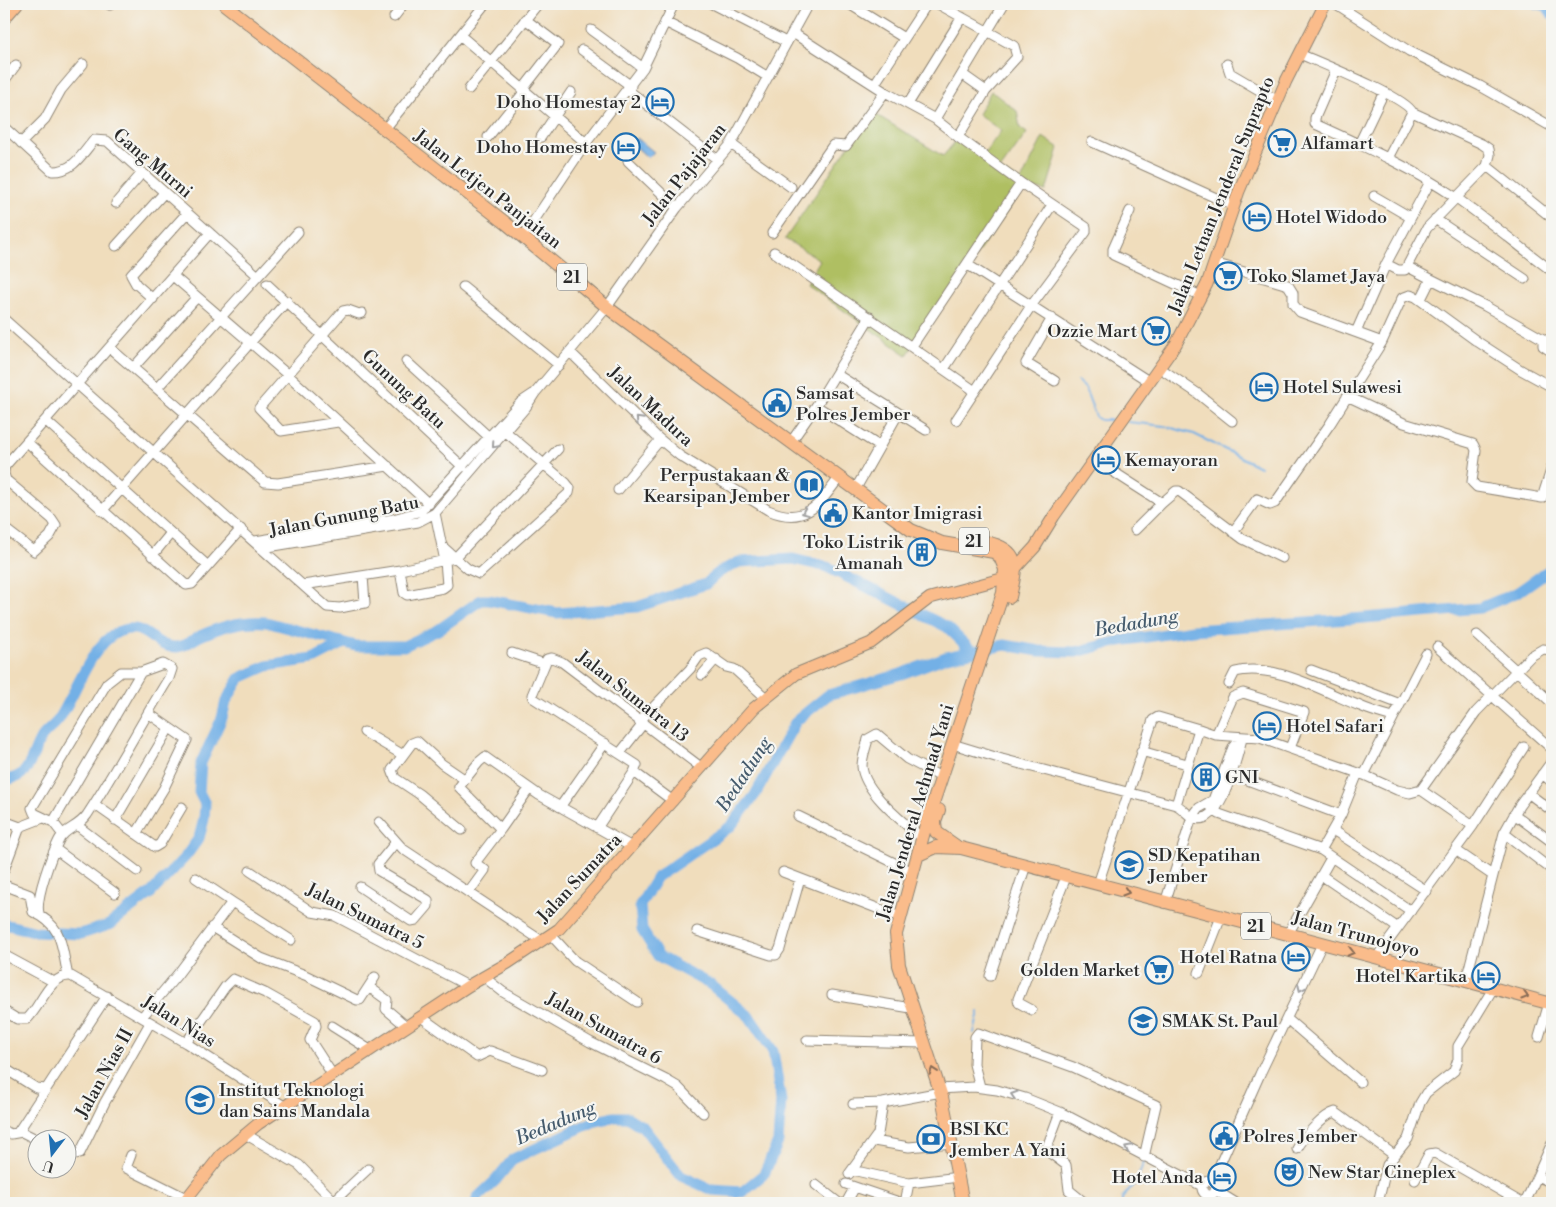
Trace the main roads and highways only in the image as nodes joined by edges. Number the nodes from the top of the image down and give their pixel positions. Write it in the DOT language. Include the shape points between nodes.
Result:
graph roads {
  1 [pos="17,4"];
  2 [pos="224,4"];
  3 [pos="1325,4"];
  4 [pos="4,19"];
  5 [pos="929,538"];
  6 [pos="1007,571"];
  7 [pos="977,687"];
  8 [pos="961,848"];
  9 [pos="918,855"];
  10 [pos="1550,1004"];
  11 [pos="184,1200"];
  12 [pos="963,1203"];
  1 -- 4 [label="main road"];
  2 -- 5 [label="highway, Jalan Letjen Panjaitan / 21" via="607,306 855,490 911,530"];
  3 -- 6 [label="main road, Jalan Letnan Jenderal Suprapto" via="1278,100 1201,296 1176,344 1054,516"];
  5 -- 6 [label="highway, 21" via="994,552"];
  5 -- 6 [label="highway, 21" via="1001,546"];
  6 -- 7 [label="highway, Jalan Jenderal Achmad Yani / 21" via="999,623"];
  6 -- 11 [label="main road, Jalan Sumatra" via="924,602 871,643 796,674 765,697 568,921 245,1134 221,1155"];
  7 -- 8 [label="highway, Jalan Jenderal Achmad Yani / 21" via="934,825 941,837"];
  7 -- 9 [label="highway, Jalan Jenderal Achmad Yani / 21" via="941,777"];
  8 -- 9 [label="highway, Jalan Trunojoyo / 21" via="936,847"];
  8 -- 10 [label="highway, Jalan Trunojoyo / 21, one-way"];
  12 -- 9 [label="highway, Jalan Jenderal Achmad Yani / 21, one-way" via="940,1090 911,1008 895,947 900,916"];
}
